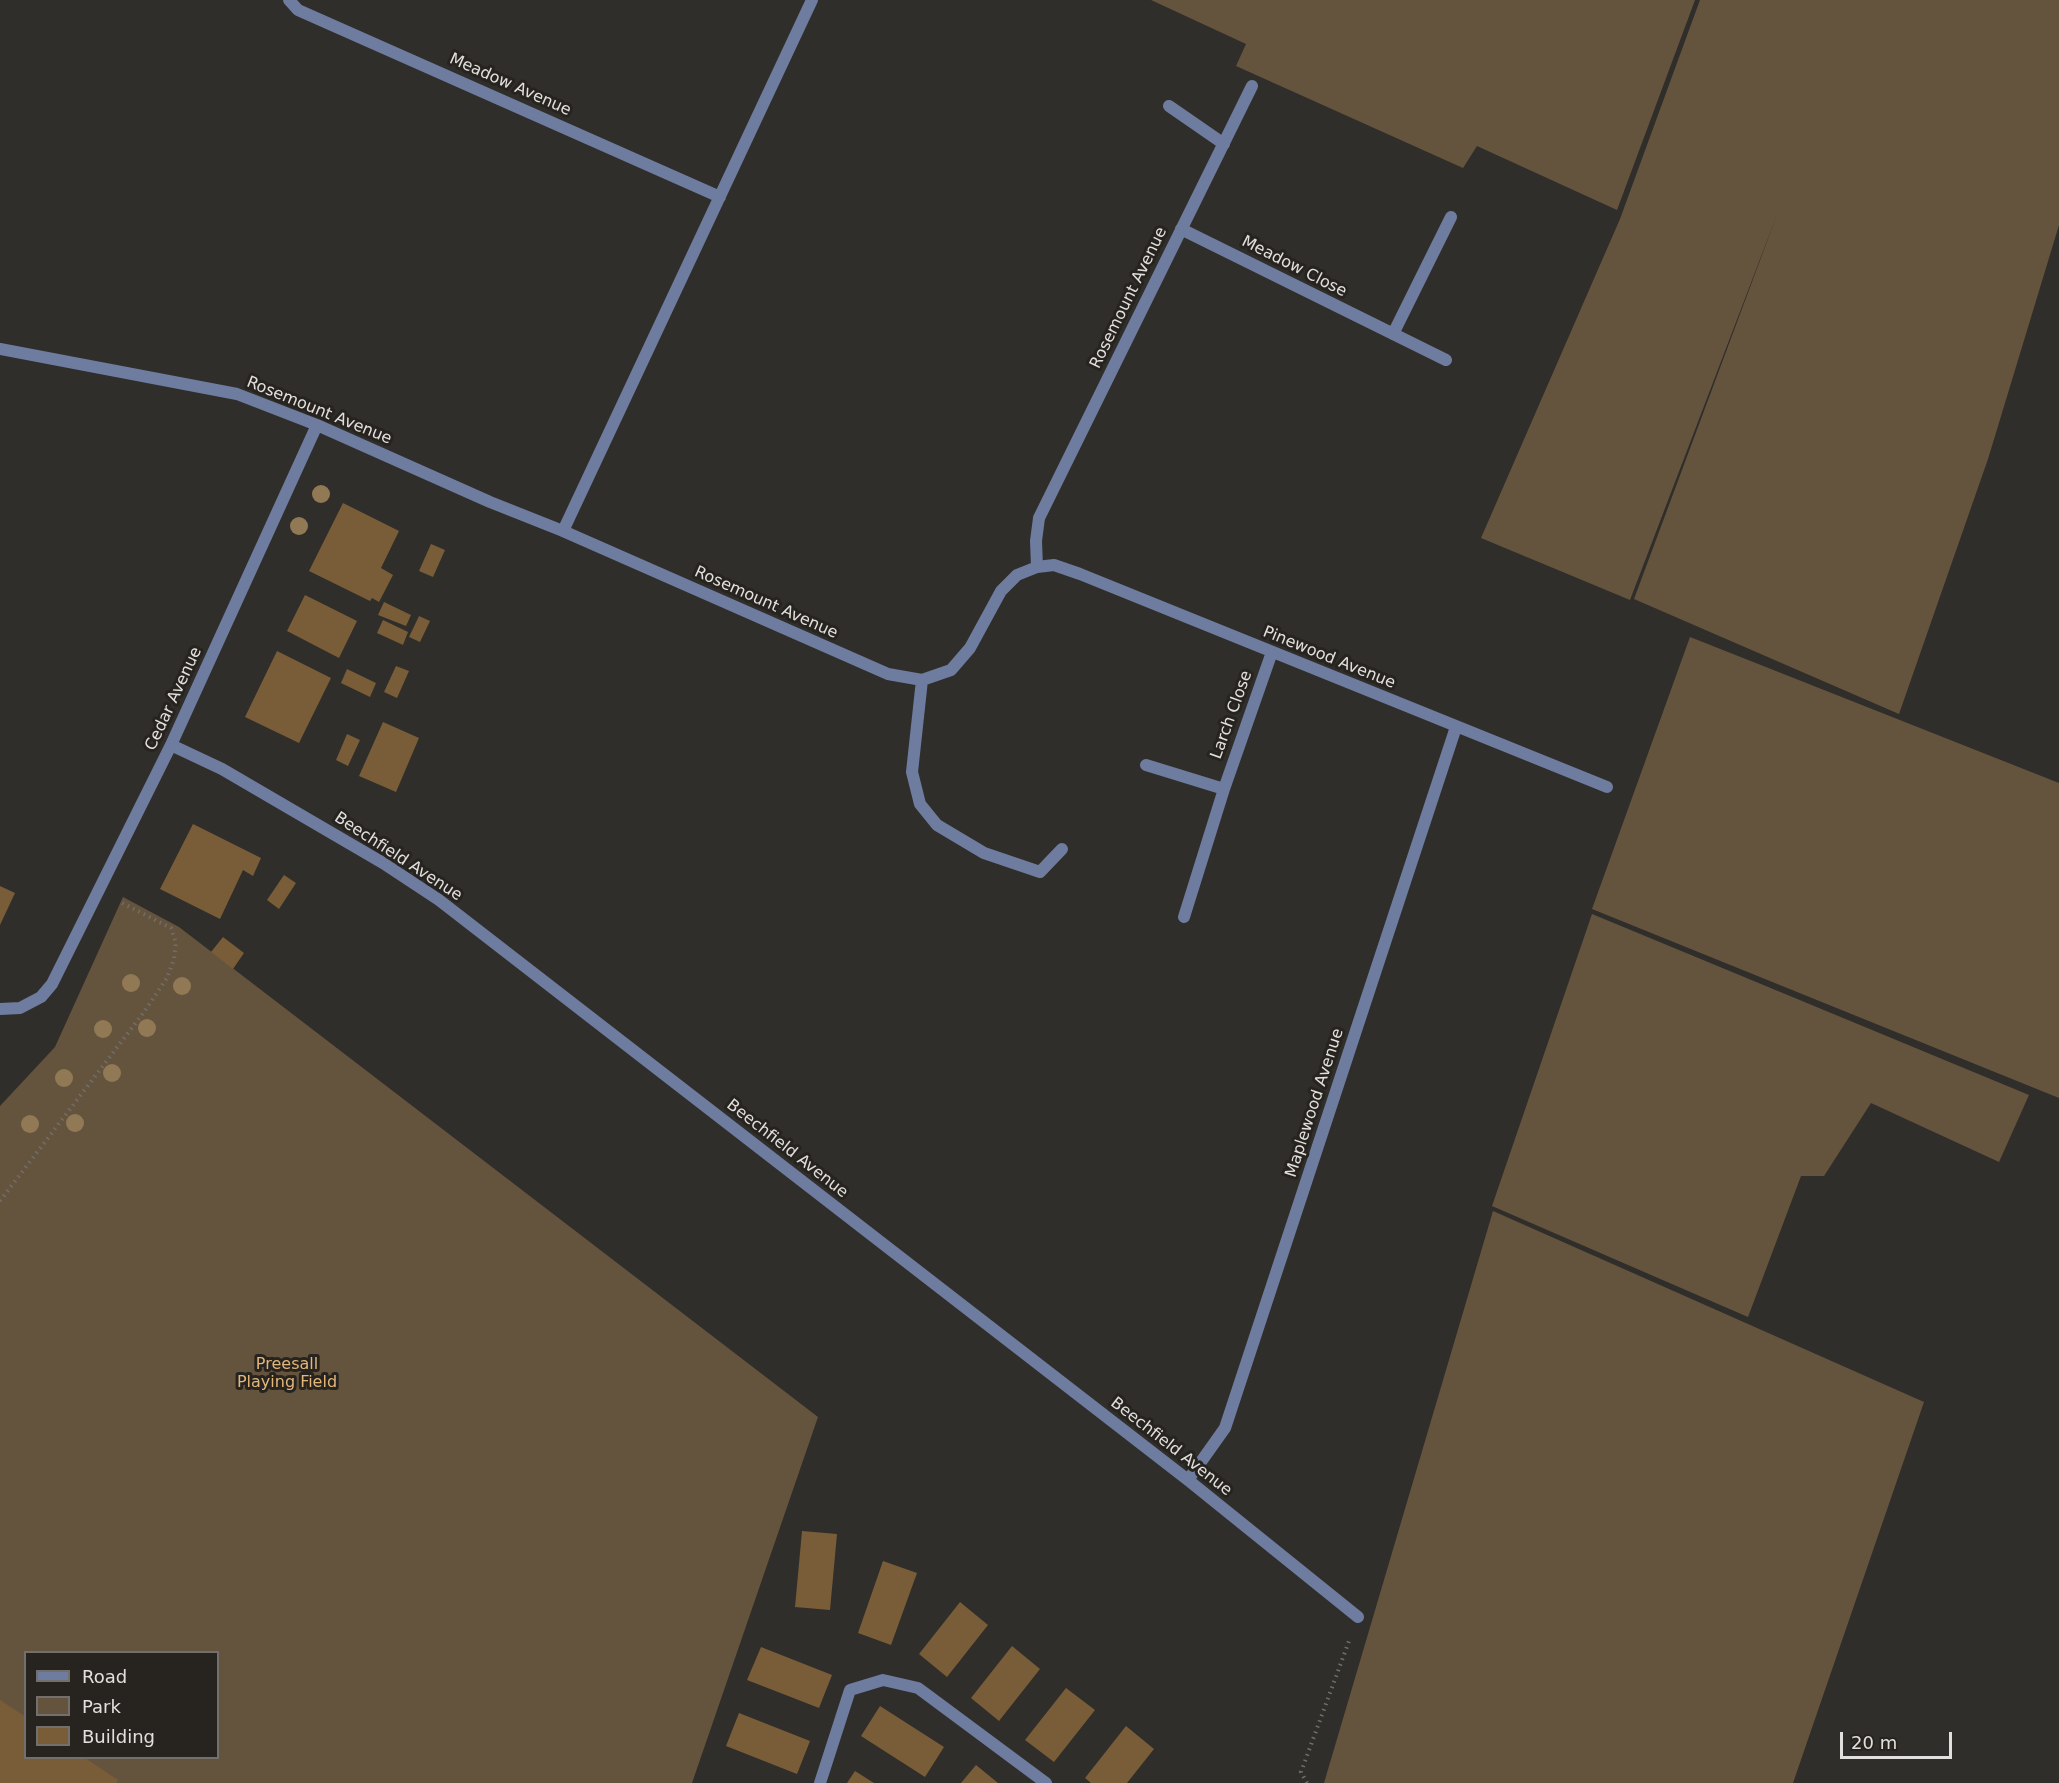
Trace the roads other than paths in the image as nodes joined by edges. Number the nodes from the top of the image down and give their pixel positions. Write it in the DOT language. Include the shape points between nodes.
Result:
graph roads {
  1 [pos="289,0"];
  2 [pos="812,0"];
  3 [pos="1252,86"];
  4 [pos="1169,106"];
  5 [pos="1224,144"];
  6 [pos="720,197"];
  7 [pos="1451,217"];
  8 [pos="1181,229"];
  9 [pos="1392,334"];
  10 [pos="0,349"];
  11 [pos="1446,360"];
  12 [pos="317,425"];
  13 [pos="563,531"];
  14 [pos="1037,567"];
  15 [pos="1272,652"];
  16 [pos="922,680"];
  17 [pos="1456,727"];
  18 [pos="171,745"];
  19 [pos="1146,765"];
  20 [pos="1607,787"];
  21 [pos="1224,789"];
  22 [pos="1062,849"];
  23 [pos="1184,917"];
  24 [pos="0,1009"];
  25 [pos="1188,1480"];
  26 [pos="1358,1617"];
  27 [pos="820,1783"];
  28 [pos="1046,1783"];
  1 -- 6 [label="street, Meadow Avenue" via="298,10"];
  2 -- 6 [label="street"];
  3 -- 5 [label="street, Rosemount Avenue"];
  4 -- 5 [label="street"];
  5 -- 8 [label="street, Rosemount Avenue"];
  6 -- 13 [label="street"];
  7 -- 9 [label="street"];
  8 -- 9 [label="street, Meadow Close"];
  8 -- 14 [label="street, Rosemount Avenue" via="1039,518"];
  9 -- 11 [label="street, Meadow Close"];
  10 -- 12 [label="street, Rosemount Avenue" via="237,394"];
  12 -- 13 [label="street, Rosemount Avenue"];
  12 -- 18 [label="street, Cedar Avenue"];
  13 -- 16 [label="street, Rosemount Avenue" via="888,674"];
  14 -- 15 [label="street, Pinewood Avenue" via="1054,565 1080,574"];
  14 -- 16 [label="street, Rosemount Avenue" via="1017,575 1001,591 970,648 951,670"];
  15 -- 17 [label="street, Pinewood Avenue"];
  15 -- 21 [label="street, Larch Close"];
  16 -- 22 [label="street" via="912,772 920,804 937,825 984,853 1040,872"];
  17 -- 20 [label="street, Pinewood Avenue"];
  17 -- 25 [label="street, Maplewood Avenue" via="1225,1428"];
  18 -- 24 [label="street, Cedar Avenue" via="52,984 41,997 20,1008"];
  18 -- 25 [label="street, Beechfield Avenue" via="222,769 439,900"];
  19 -- 21 [label="street"];
  21 -- 23 [label="street, Larch Close"];
  25 -- 26 [label="street, Beechfield Avenue"];
  27 -- 28 [label="street" via="850,1690 883,1680 918,1688"];
}
